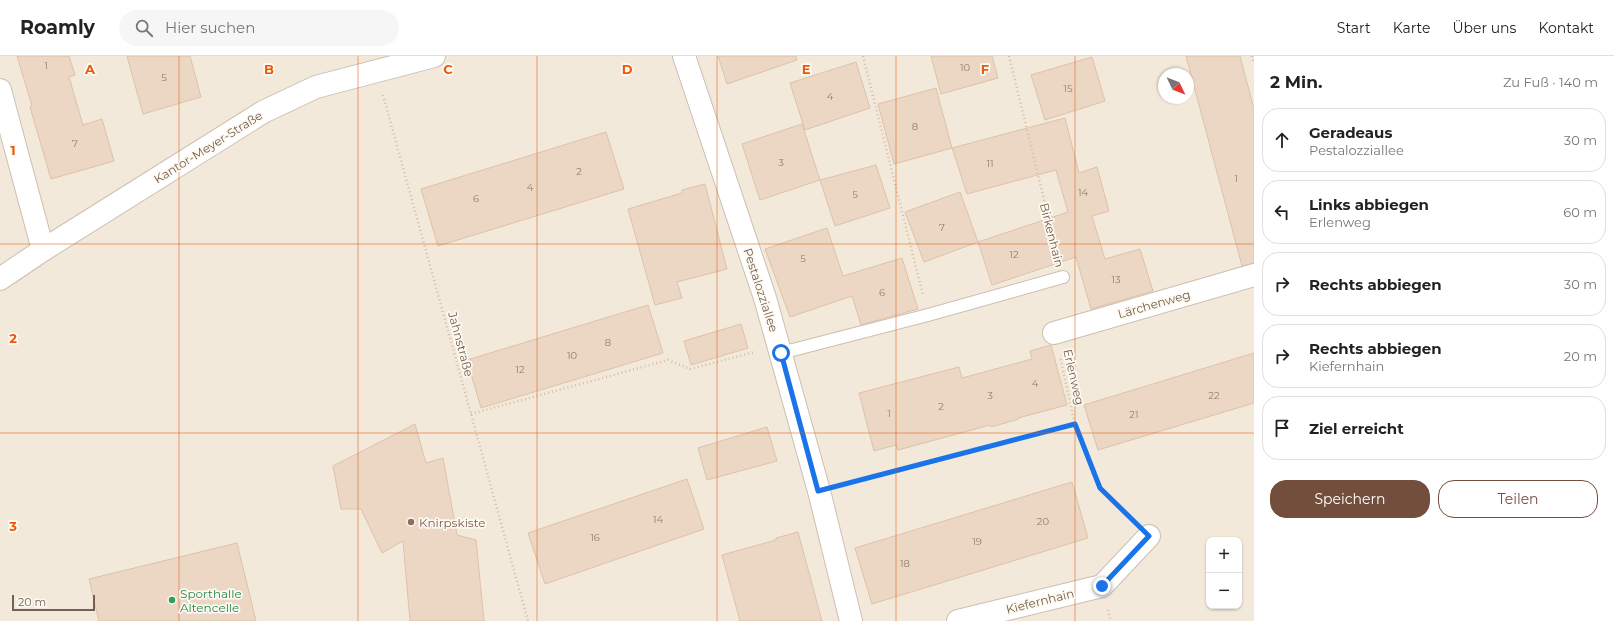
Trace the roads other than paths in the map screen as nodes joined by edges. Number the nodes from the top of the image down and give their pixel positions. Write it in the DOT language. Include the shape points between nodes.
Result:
graph roads {
  1 [pos="434,56"];
  2 [pos="684,56"];
  3 [pos="0,90"];
  4 [pos="43,250"];
  5 [pos="1254,274"];
  6 [pos="1063,277"];
  7 [pos="0,279"];
  8 [pos="1054,333"];
  9 [pos="781,353"];
  10 [pos="1149,536"];
  11 [pos="851,621"];
  12 [pos="958,621"];
  1 -- 4 [label="street, Kantor-Meyer-Straße" via="316,87 263,112"];
  2 -- 9 [label="street, Pestalozziallee"];
  3 -- 4 [label="street"];
  4 -- 7 [label="street, Kantor-Meyer-Straße"];
  5 -- 8 [label="street, Lärchenweg"];
  6 -- 9 [label="lane, Birkenhain"];
  9 -- 11 [label="street, Pestalozziallee"];
  10 -- 12 [label="street, Kiefernhain" via="1102,586"];
}
